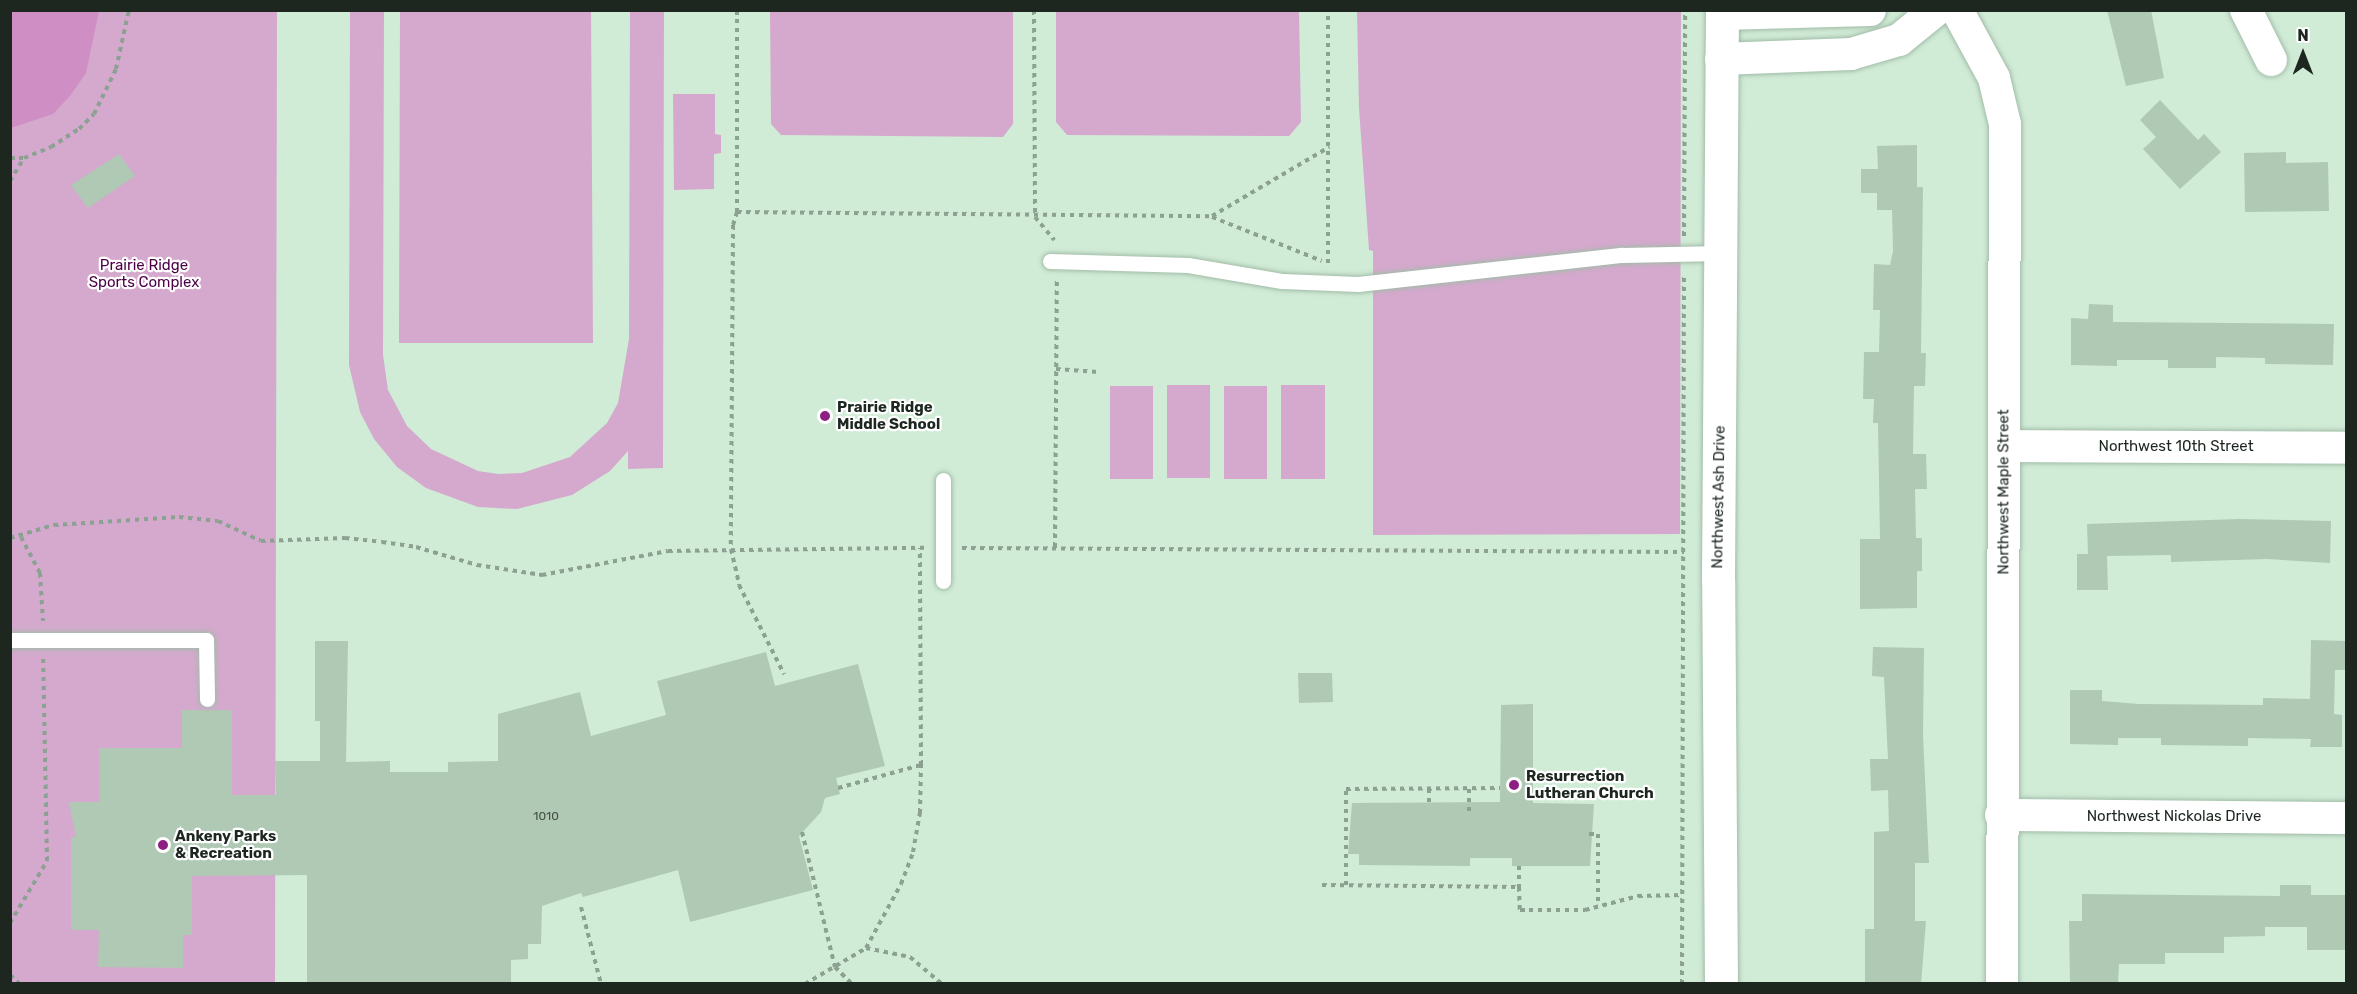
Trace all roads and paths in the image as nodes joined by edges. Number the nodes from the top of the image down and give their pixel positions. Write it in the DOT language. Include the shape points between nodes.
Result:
graph roads {
  1 [pos="129,10"];
  2 [pos="737,10"];
  3 [pos="1328,10"];
  4 [pos="1685,10"];
  5 [pos="1870,10"];
  6 [pos="1936,10"];
  7 [pos="1958,10"];
  8 [pos="2246,10"];
  9 [pos="1722,12"];
  10 [pos="1722,59"];
  11 [pos="2271,60"];
  12 [pos="1329,147"];
  13 [pos="10,158"];
  14 [pos="24,158"];
  15 [pos="10,181"];
  16 [pos="737,212"];
  17 [pos="1212,216"];
  18 [pos="1684,223"];
  19 [pos="1678,230"];
  20 [pos="1722,253"];
  21 [pos="1684,254"];
  22 [pos="1050,261"];
  23 [pos="1328,263"];
  24 [pos="1338,263"];
  25 [pos="1056,369"];
  26 [pos="1098,372"];
  27 [pos="2005,446"];
  28 [pos="2346,448"];
  29 [pos="943,480"];
  30 [pos="21,537"];
  31 [pos="10,538"];
  32 [pos="920,548"];
  33 [pos="943,548"];
  34 [pos="731,549"];
  35 [pos="1684,552"];
  36 [pos="943,580"];
  37 [pos="10,640"];
  38 [pos="43,640"];
  39 [pos="784,674"];
  40 [pos="207,699"];
  41 [pos="921,765"];
  42 [pos="838,788"];
  43 [pos="1500,788"];
  44 [pos="1429,789"];
  45 [pos="1469,789"];
  46 [pos="1429,802"];
  47 [pos="1469,811"];
  48 [pos="2001,815"];
  49 [pos="2346,818"];
  50 [pos="802,832"];
  51 [pos="1589,834"];
  52 [pos="1519,866"];
  53 [pos="1322,885"];
  54 [pos="1346,885"];
  55 [pos="1519,887"];
  56 [pos="1683,895"];
  57 [pos="1598,906"];
  58 [pos="581,907"];
  59 [pos="10,922"];
  60 [pos="866,948"];
  61 [pos="835,968"];
  62 [pos="10,975"];
  63 [pos="20,984"];
  64 [pos="601,984"];
  65 [pos="805,984"];
  66 [pos="852,984"];
  67 [pos="942,984"];
  68 [pos="1682,984"];
  69 [pos="1721,984"];
  70 [pos="2002,984"];
  1 -- 14 [label="path" via="116,69 94,114 79,129"];
  2 -- 16 [label="path"];
  3 -- 12 [label="path"];
  4 -- 18 [label="path"];
  5 -- 9 [label="street"];
  6 -- 10 [label="street" via="1899,40 1851,54"];
  7 -- 27 [label="street, Northwest Maple Street" via="1994,78 2005,124"];
  8 -- 11 [label="street"];
  9 -- 10 [label="street, Northwest Ash Drive"];
  10 -- 20 [label="street, Northwest Ash Drive"];
  12 -- 17 [label="path"];
  12 -- 23 [label="path"];
  13 -- 14 [label="path"];
  14 -- 15 [label="path"];
  16 -- 17 [label="path"];
  16 -- 34 [label="path" via="733,225"];
  17 -- 23 [label="path"];
  18 -- 19 [label="path"];
  18 -- 21 [label="path"];
  20 -- 21 [label="lane"];
  20 -- 69 [label="street, Northwest Ash Drive" via="1718,580"];
  21 -- 22 [label="lane" via="1622,255 1358,284 1282,281 1188,265"];
  21 -- 35 [label="path"];
  23 -- 24 [label="path"];
  25 -- 26 [label="path"];
  27 -- 28 [label="street, Northwest 10th Street"];
  27 -- 48 [label="street, Northwest Maple Street"];
  29 -- 33 [label="lane"];
  30 -- 31 [label="path"];
  30 -- 34 [label="path" via="73,522 179,517 218,521 261,541 345,538 382,542 416,547 477,565 542,575 668,551"];
  30 -- 38 [label="path" via="40,573"];
  32 -- 33 [label="path"];
  32 -- 34 [label="path"];
  32 -- 41 [label="path"];
  33 -- 35 [label="path"];
  33 -- 36 [label="lane"];
  34 -- 39 [label="path" via="739,585"];
  35 -- 56 [label="path"];
  37 -- 38 [label="lane"];
  38 -- 40 [label="lane" via="206,640"];
  38 -- 59 [label="path" via="47,861"];
  41 -- 42 [label="path"];
  41 -- 60 [label="path" via="913,852 901,885"];
  43 -- 45 [label="path"];
  44 -- 45 [label="path"];
  44 -- 46 [label="path"];
  44 -- 54 [label="path" via="1346,789"];
  45 -- 47 [label="path"];
  48 -- 49 [label="street, Northwest Nickolas Drive"];
  48 -- 70 [label="street, Northwest Maple Street"];
  50 -- 61 [label="path"];
  51 -- 57 [label="path" via="1598,834"];
  52 -- 55 [label="path"];
  53 -- 54 [label="path"];
  54 -- 55 [label="path"];
  55 -- 57 [label="path" via="1520,910"];
  56 -- 57 [label="path" via="1638,896"];
  56 -- 68 [label="path"];
  58 -- 64 [label="path"];
  60 -- 61 [label="path"];
  60 -- 67 [label="path" via="910,957"];
  61 -- 65 [label="path"];
  61 -- 66 [label="path"];
  62 -- 63 [label="path"];
}
